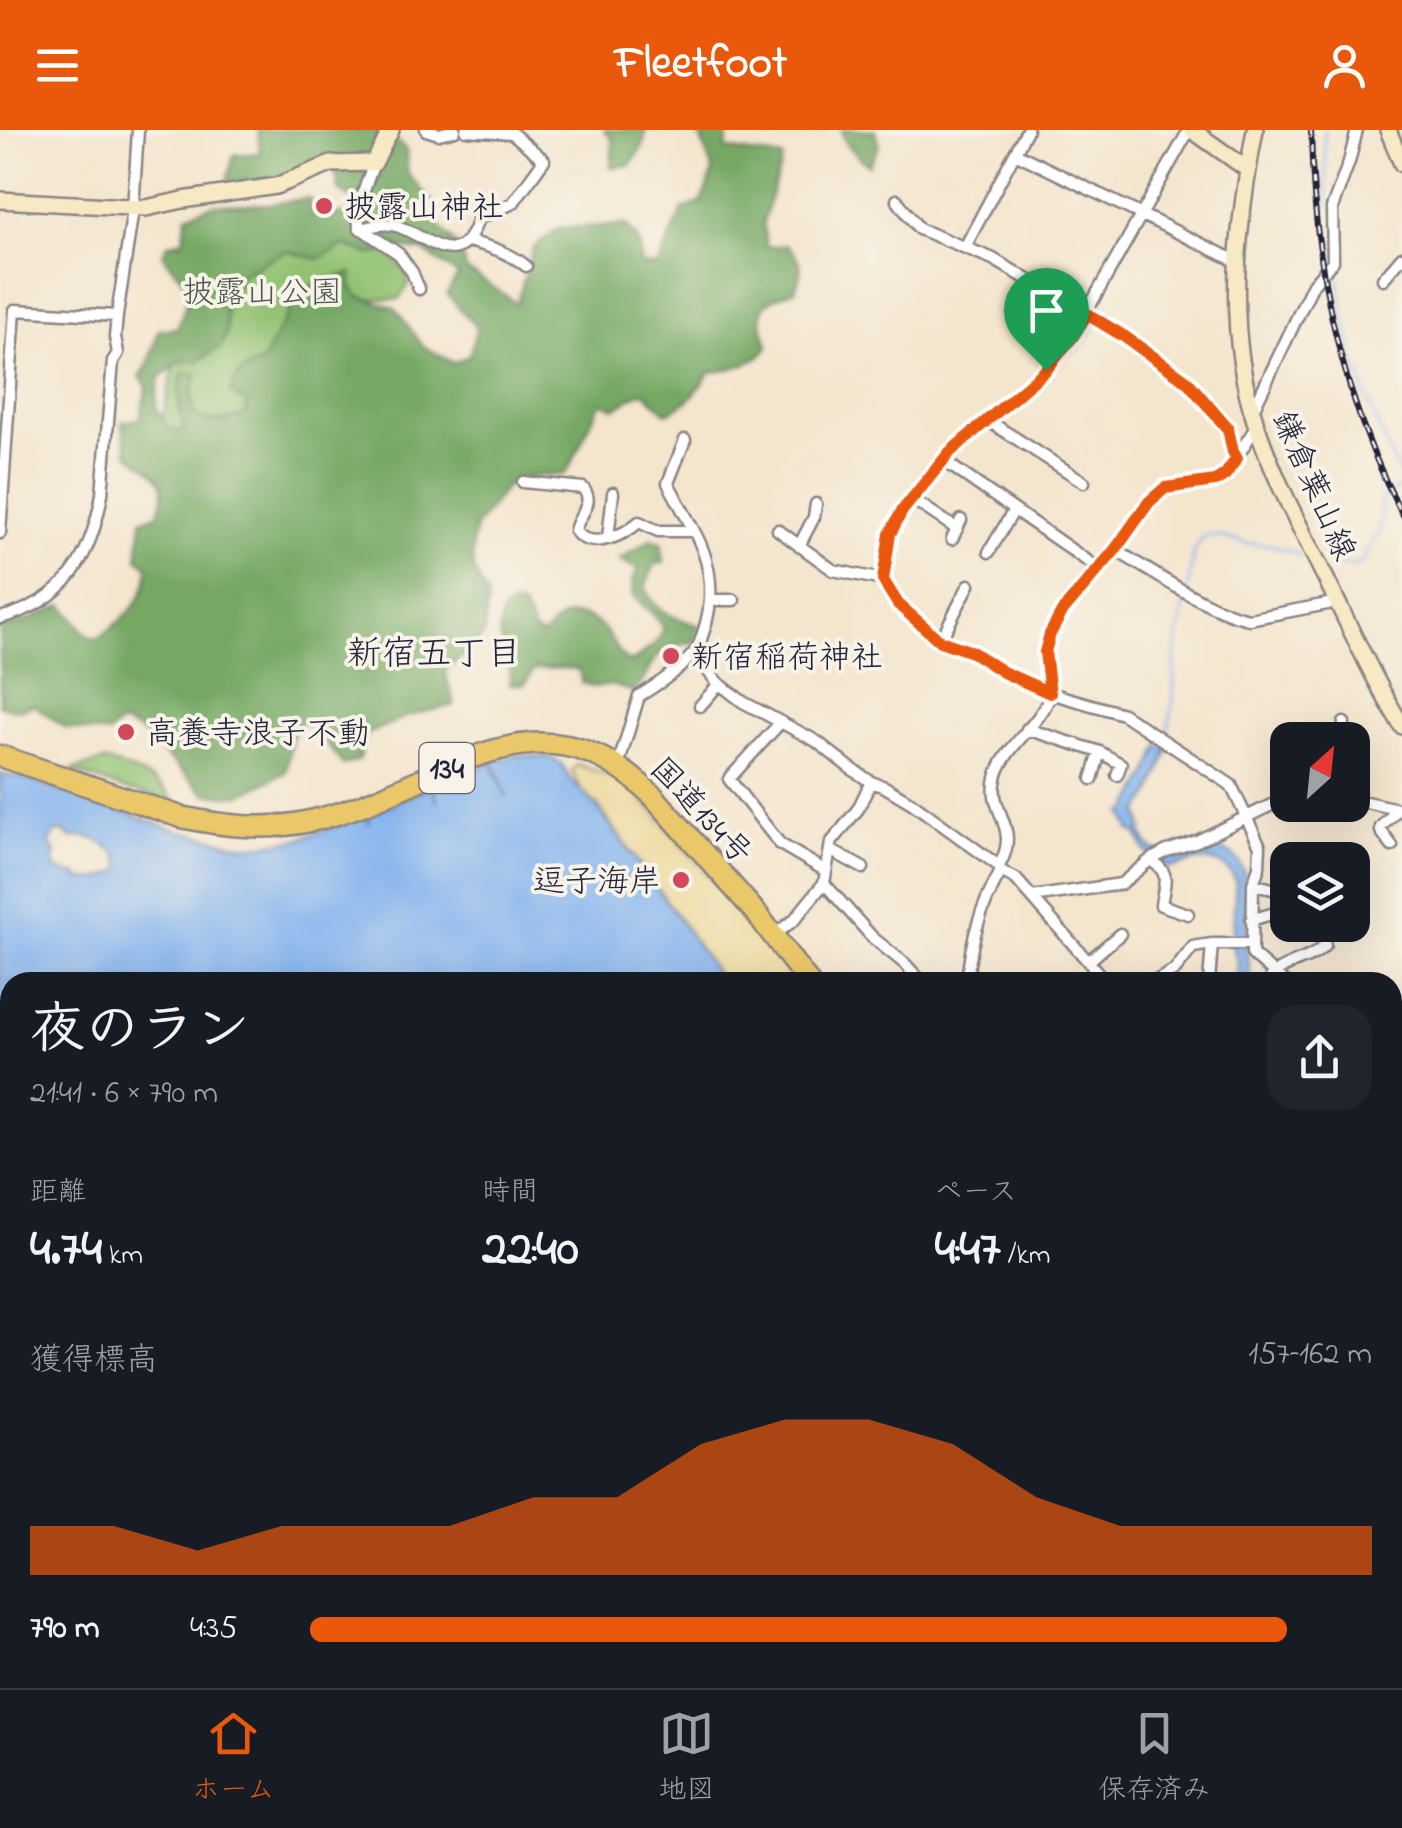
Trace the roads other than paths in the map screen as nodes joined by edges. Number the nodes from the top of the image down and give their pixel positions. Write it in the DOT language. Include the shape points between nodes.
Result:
graph roads {
  1 [pos="138,130"];
  2 [pos="392,130"];
  3 [pos="426,130"];
  4 [pos="455,130"];
  5 [pos="466,130"];
  6 [pos="1026,130"];
  7 [pos="1190,130"];
  8 [pos="1255,130"];
  9 [pos="1357,130"];
  10 [pos="1388,130"];
  11 [pos="1015,153"];
  12 [pos="374,163"];
  13 [pos="1402,164"];
  14 [pos="1248,169"];
  15 [pos="0,200"];
  16 [pos="897,200"];
  17 [pos="133,208"];
  18 [pos="1142,215"];
  19 [pos="361,228"];
  20 [pos="467,241"];
  21 [pos="965,246"];
  22 [pos="1402,256"];
  23 [pos="1236,261"];
  24 [pos="526,266"];
  25 [pos="1383,280"];
  26 [pos="419,289"];
  27 [pos="1087,314"];
  28 [pos="117,316"];
  29 [pos="987,420"];
  30 [pos="1254,420"];
  31 [pos="686,440"];
  32 [pos="1237,458"];
  33 [pos="944,461"];
  34 [pos="523,482"];
  35 [pos="1084,482"];
  36 [pos="613,493"];
  37 [pos="912,499"];
  38 [pos="816,504"];
  39 [pos="1014,510"];
  40 [pos="956,529"];
  41 [pos="778,530"];
  42 [pos="694,531"];
  43 [pos="0,533"];
  44 [pos="608,538"];
  45 [pos="799,546"];
  46 [pos="1115,550"];
  47 [pos="988,552"];
  48 [pos="1099,568"];
  49 [pos="883,580"];
  50 [pos="969,585"];
  51 [pos="710,600"];
  52 [pos="734,600"];
  53 [pos="1338,602"];
  54 [pos="0,618"];
  55 [pos="940,641"];
  56 [pos="694,654"];
  57 [pos="720,684"];
  58 [pos="1050,693"];
  59 [pos="700,706"];
  60 [pos="780,723"];
  61 [pos="1402,726"];
  62 [pos="1027,729"];
  63 [pos="1100,752"];
  64 [pos="0,756"];
  65 [pos="618,759"];
  66 [pos="1117,775"];
  67 [pos="1092,780"];
  68 [pos="871,782"];
  69 [pos="1370,803"];
  70 [pos="1270,805"];
  71 [pos="1400,810"];
  72 [pos="1247,815"];
  73 [pos="1392,846"];
  74 [pos="830,850"];
  75 [pos="1152,859"];
  76 [pos="863,868"];
  77 [pos="1000,868"];
  78 [pos="826,871"];
  79 [pos="824,884"];
  80 [pos="1253,884"];
  81 [pos="1270,888"];
  82 [pos="1032,898"];
  83 [pos="1270,913"];
  84 [pos="1188,914"];
  85 [pos="1251,920"];
  86 [pos="782,929"];
  87 [pos="1120,934"];
  88 [pos="1212,944"];
  89 [pos="1249,944"];
  90 [pos="1325,945"];
  91 [pos="1088,960"];
  92 [pos="801,972"];
  93 [pos="913,972"];
  94 [pos="970,972"];
  95 [pos="1098,972"];
  96 [pos="1172,972"];
  97 [pos="1209,972"];
  98 [pos="1266,972"];
  99 [pos="1279,972"];
  1 -- 17 [label="street"];
  2 -- 12 [label="main road"];
  3 -- 4 [label="street"];
  5 -- 20 [label="street" via="512,133 544,160 516,200 478,220"];
  6 -- 11 [label="street"];
  7 -- 14 [label="main road"];
  7 -- 18 [label="street"];
  8 -- 14 [label="main road, 鎌倉葉山線"];
  9 -- 30 [label="street" via="1332,208 1333,261 1313,284 1264,383"];
  10 -- 13 [label="main road"];
  11 -- 18 [label="street"];
  11 -- 21 [label="street"];
  12 -- 17 [label="main road" via="331,164 276,186"];
  12 -- 19 [label="street" via="362,196"];
  14 -- 23 [label="main road, 鎌倉葉山線"];
  15 -- 17 [label="main road"];
  16 -- 21 [label="street" via="919,229"];
  17 -- 28 [label="street"];
  18 -- 23 [label="street"];
  18 -- 27 [label="street"];
  19 -- 20 [label="street" via="387,224 440,247"];
  19 -- 26 [label="street" via="398,254"];
  20 -- 24 [label="street"];
  21 -- 27 [label="street"];
  22 -- 25 [label="street"];
  23 -- 30 [label="main road, 鎌倉葉山線" via="1240,355"];
  27 -- 29 [label="street" via="1046,370"];
  27 -- 32 [label="street" via="1187,381 1228,429"];
  28 -- 43 [label="street" via="15,310"];
  28 -- 54 [label="street" via="99,515 66,584 25,611"];
  29 -- 33 [label="street"];
  29 -- 35 [label="street"];
  30 -- 32 [label="street"];
  30 -- 53 [label="main road, 鎌倉葉山線" via="1283,495"];
  31 -- 42 [label="street" via="668,483"];
  32 -- 46 [label="street" via="1215,481 1158,493"];
  33 -- 37 [label="street"];
  33 -- 39 [label="street"];
  34 -- 44 [label="street" via="584,488 588,504 575,531 586,541"];
  36 -- 44 [label="street"];
  37 -- 40 [label="street"];
  37 -- 49 [label="street" via="890,534"];
  38 -- 45 [label="street"];
  39 -- 47 [label="street"];
  39 -- 48 [label="street"];
  41 -- 45 [label="street"];
  42 -- 44 [label="street" via="658,531 639,522"];
  42 -- 51 [label="street" via="708,569"];
  45 -- 49 [label="street" via="834,570"];
  46 -- 48 [label="street"];
  46 -- 53 [label="street" via="1237,617"];
  48 -- 58 [label="street" via="1050,634"];
  49 -- 55 [label="street" via="898,604"];
  50 -- 55 [label="street"];
  51 -- 52 [label="street"];
  51 -- 56 [label="street"];
  53 -- 61 [label="main road, 鎌倉葉山線"];
  55 -- 58 [label="street"];
  56 -- 57 [label="street"];
  56 -- 65 [label="street" via="638,696"];
  57 -- 59 [label="street"];
  57 -- 60 [label="street"];
  58 -- 62 [label="street"];
  58 -- 72 [label="street" via="1142,724 1231,785"];
  60 -- 68 [label="street"];
  60 -- 78 [label="street" via="728,779 780,844"];
  62 -- 63 [label="street"];
  62 -- 77 [label="street" via="996,775 1009,842"];
  63 -- 66 [label="street" via="1120,764"];
  63 -- 67 [label="street"];
  64 -- 92 [label="highway, 国道134号 / 134" via="181,818 250,828 336,814 519,743 583,750 611,762 654,797"];
  68 -- 74 [label="street"];
  68 -- 77 [label="street" via="912,803"];
  69 -- 71 [label="street"];
  70 -- 72 [label="street"];
  71 -- 73 [label="street" via="1381,827"];
  72 -- 75 [label="street"];
  72 -- 80 [label="street" via="1260,846"];
  74 -- 76 [label="street"];
  74 -- 78 [label="street"];
  75 -- 82 [label="street" via="1121,884"];
  75 -- 84 [label="street" via="1166,875 1161,904"];
  77 -- 82 [label="street"];
  77 -- 94 [label="street" via="977,922"];
  78 -- 79 [label="street"];
  79 -- 86 [label="street"];
  79 -- 93 [label="street"];
  80 -- 81 [label="street"];
  80 -- 85 [label="street"];
  82 -- 91 [label="street"];
  83 -- 85 [label="street"];
  85 -- 89 [label="street"];
  87 -- 91 [label="street"];
  88 -- 89 [label="street"];
  88 -- 96 [label="street" via="1193,947"];
  88 -- 97 [label="street"];
  89 -- 98 [label="street"];
  90 -- 99 [label="street"];
  91 -- 95 [label="street"];
}
